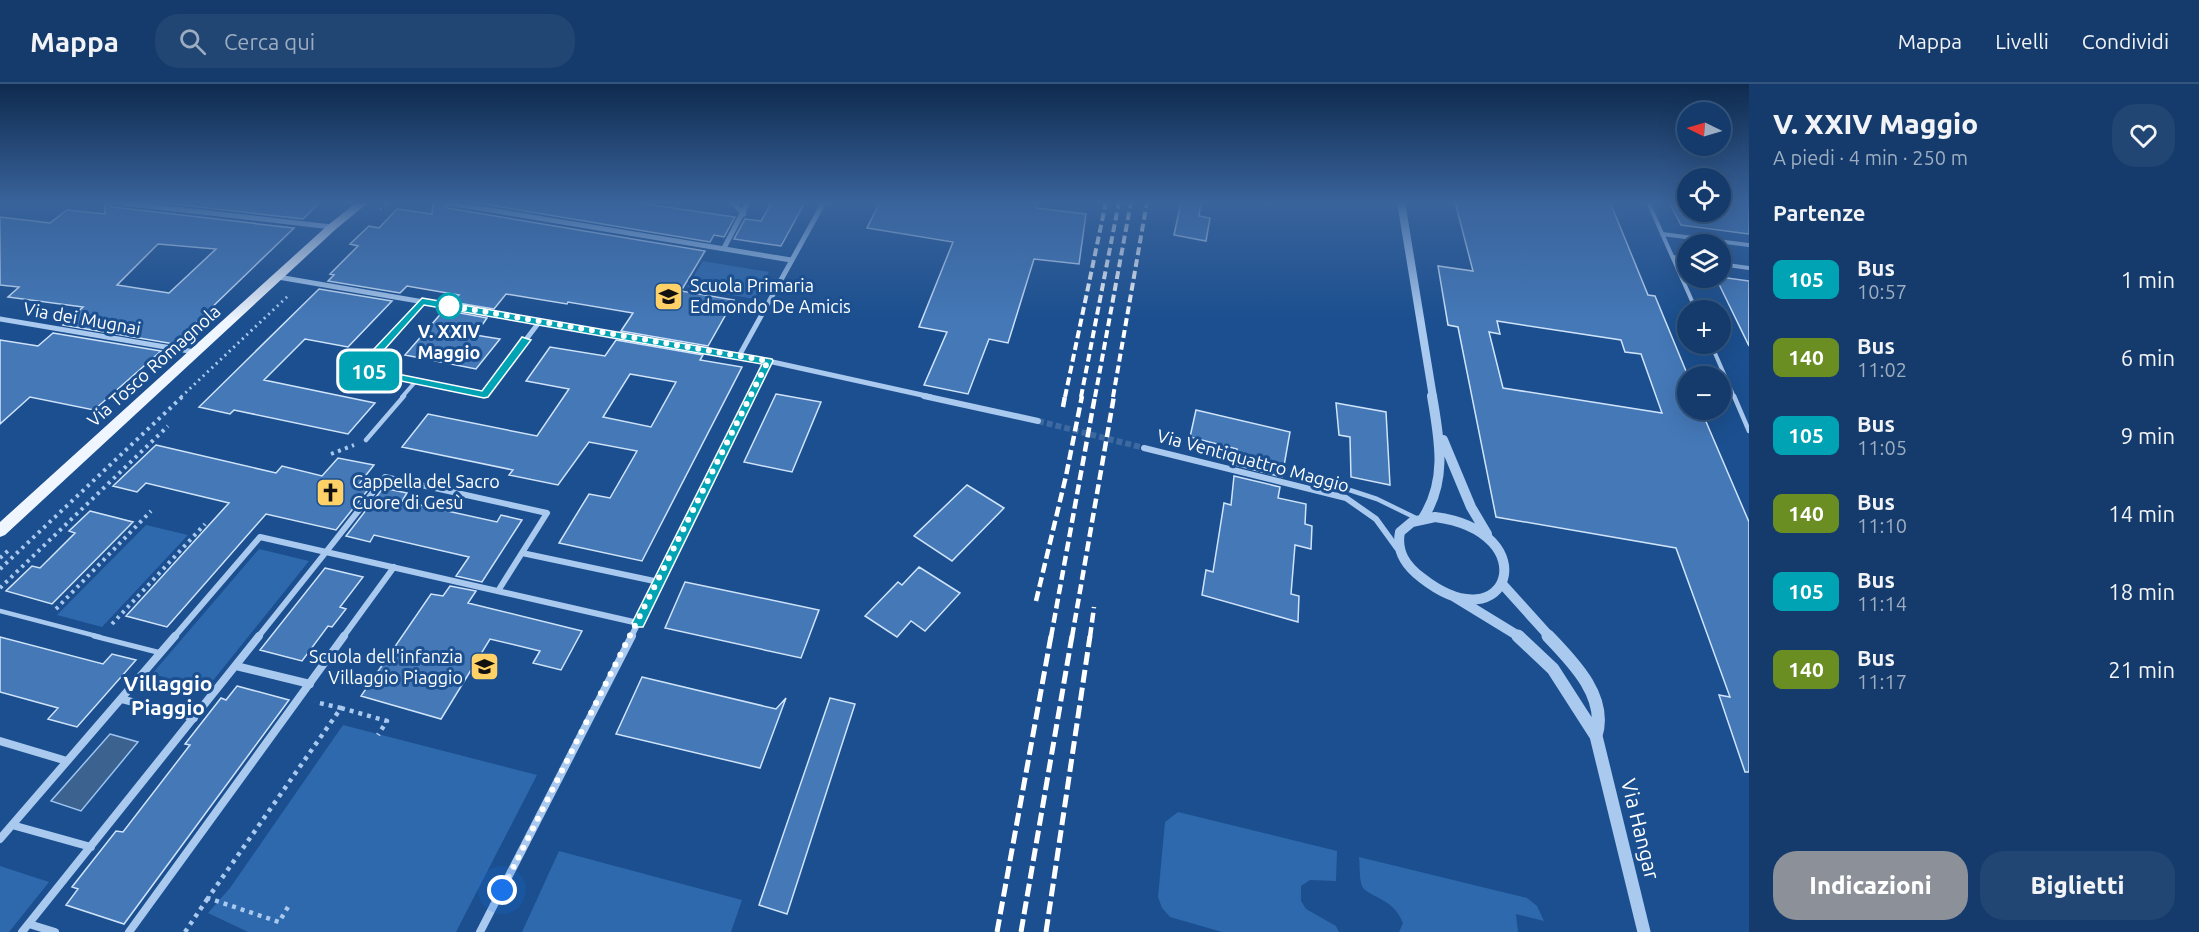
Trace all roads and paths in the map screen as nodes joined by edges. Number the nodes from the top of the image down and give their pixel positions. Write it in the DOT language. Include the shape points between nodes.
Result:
graph roads {
  1 [pos="316,242"];
  2 [pos="685,242"];
  3 [pos="728,242"];
  4 [pos="801,242"];
  5 [pos="1407,242"];
  6 [pos="1665,242"];
  7 [pos="1722,242"];
  8 [pos="1749,245"];
  9 [pos="724,248"];
  10 [pos="1672,257"];
  11 [pos="1677,258"];
  12 [pos="791,260"];
  13 [pos="1731,266"];
  14 [pos="1749,268"];
  15 [pos="278,277"];
  16 [pos="303,281"];
  17 [pos="1691,300"];
  18 [pos="422,301"];
  19 [pos="0,319"];
  20 [pos="540,321"];
  21 [pos="195,352"];
  22 [pos="1715,354"];
  23 [pos="739,356"];
  24 [pos="768,361"];
  25 [pos="416,381"];
  26 [pos="1038,421"];
  27 [pos="168,426"];
  28 [pos="1438,430"];
  29 [pos="1749,430"];
  30 [pos="366,440"];
  31 [pos="1144,448"];
  32 [pos="331,454"];
  33 [pos="1313,478"];
  34 [pos="151,511"];
  35 [pos="1421,519"];
  36 [pos="205,524"];
  37 [pos="0,531"];
  38 [pos="1495,544"];
  39 [pos="326,552"];
  40 [pos="522,553"];
  41 [pos="1400,555"];
  42 [pos="394,567"];
  43 [pos="0,569"];
  44 [pos="659,582"];
  45 [pos="1504,586"];
  46 [pos="0,588"];
  47 [pos="498,591"];
  48 [pos="1453,596"];
  49 [pos="0,611"];
  50 [pos="43,622"];
  51 [pos="638,623"];
  52 [pos="99,638"];
  53 [pos="161,653"];
  54 [pos="236,666"];
  55 [pos="310,684"];
  56 [pos="300,698"];
  57 [pos="121,699"];
  58 [pos="341,708"];
  59 [pos="194,718"];
  60 [pos="378,735"];
  61 [pos="1596,736"];
  62 [pos="0,741"];
  63 [pos="67,761"];
  64 [pos="12,825"];
  65 [pos="0,839"];
  66 [pos="90,847"];
  67 [pos="208,898"];
  68 [pos="288,907"];
  69 [pos="29,924"];
  70 [pos="22,932"];
  71 [pos="55,932"];
  72 [pos="129,932"];
  73 [pos="185,932"];
  74 [pos="480,932"];
  75 [pos="1644,932"];
  1 -- 15 [label="main road, Via Tosco Romagnola"];
  2 -- 9 [label="street"];
  3 -- 9 [label="street"];
  4 -- 12 [label="street"];
  5 -- 28 [label="street"];
  6 -- 10 [label="lane"];
  7 -- 8 [label="lane"];
  9 -- 12 [label="street"];
  10 -- 11 [label="lane"];
  10 -- 17 [label="lane"];
  12 -- 23 [label="street"];
  13 -- 14 [label="lane"];
  15 -- 16 [label="street"];
  15 -- 21 [label="main road, Via Tosco Romagnola"];
  16 -- 18 [label="street"];
  16 -- 43 [label="path"];
  18 -- 20 [label="street"];
  18 -- 25 [label="street" via="360,370"];
  19 -- 21 [label="street, Via dei Mugnai"];
  20 -- 23 [label="street"];
  20 -- 25 [label="street" via="484,395"];
  21 -- 37 [label="main road, Via Tosco Romagnola"];
  22 -- 29 [label="lane"];
  23 -- 24 [label="street"];
  24 -- 26 [label="street"];
  24 -- 44 [label="street"];
  25 -- 30 [label="lane"];
  27 -- 46 [label="path"];
  28 -- 35 [label="street" via="1438,482 1433,503"];
  28 -- 38 [label="street" via="1471,507"];
  30 -- 32 [label="path"];
  31 -- 41 [label="street, Via Ventiquattro Maggio" via="1346,498 1379,520"];
  33 -- 35 [label="lane, Via Ventiquattro Maggio" via="1377,499"];
  34 -- 50 [label="path"];
  35 -- 38 [label="street" via="1446,518 1465,524"];
  35 -- 41 [label="street" via="1401,531"];
  36 -- 52 [label="path"];
  38 -- 45 [label="street" via="1507,568"];
  39 -- 40 [label="street" via="385,477 547,513"];
  39 -- 42 [label="street"];
  39 -- 53 [label="street" via="260,537"];
  39 -- 54 [label="street"];
  40 -- 44 [label="street"];
  40 -- 47 [label="street"];
  41 -- 48 [label="street" via="1418,578"];
  42 -- 47 [label="street"];
  42 -- 55 [label="street"];
  44 -- 51 [label="street"];
  45 -- 48 [label="street" via="1482,598"];
  45 -- 61 [label="street, Via Hangar" via="1582,677 1600,719"];
  47 -- 51 [label="street"];
  48 -- 61 [label="street, Via Hangar" via="1534,647 1571,690"];
  49 -- 50 [label="lane"];
  50 -- 52 [label="lane"];
  51 -- 74 [label="street"];
  52 -- 53 [label="lane"];
  53 -- 57 [label="street"];
  54 -- 55 [label="street"];
  54 -- 59 [label="street"];
  55 -- 56 [label="street"];
  56 -- 58 [label="path"];
  56 -- 72 [label="street"];
  57 -- 59 [label="street"];
  57 -- 63 [label="street"];
  58 -- 60 [label="path" via="387,721"];
  58 -- 67 [label="path"];
  59 -- 66 [label="street"];
  61 -- 75 [label="street, Via Hangar"];
  62 -- 63 [label="street"];
  63 -- 64 [label="street"];
  64 -- 65 [label="street"];
  64 -- 66 [label="street"];
  66 -- 69 [label="street"];
  67 -- 68 [label="path" via="279,922"];
  67 -- 73 [label="path"];
  69 -- 70 [label="street"];
  69 -- 71 [label="street"];
}
